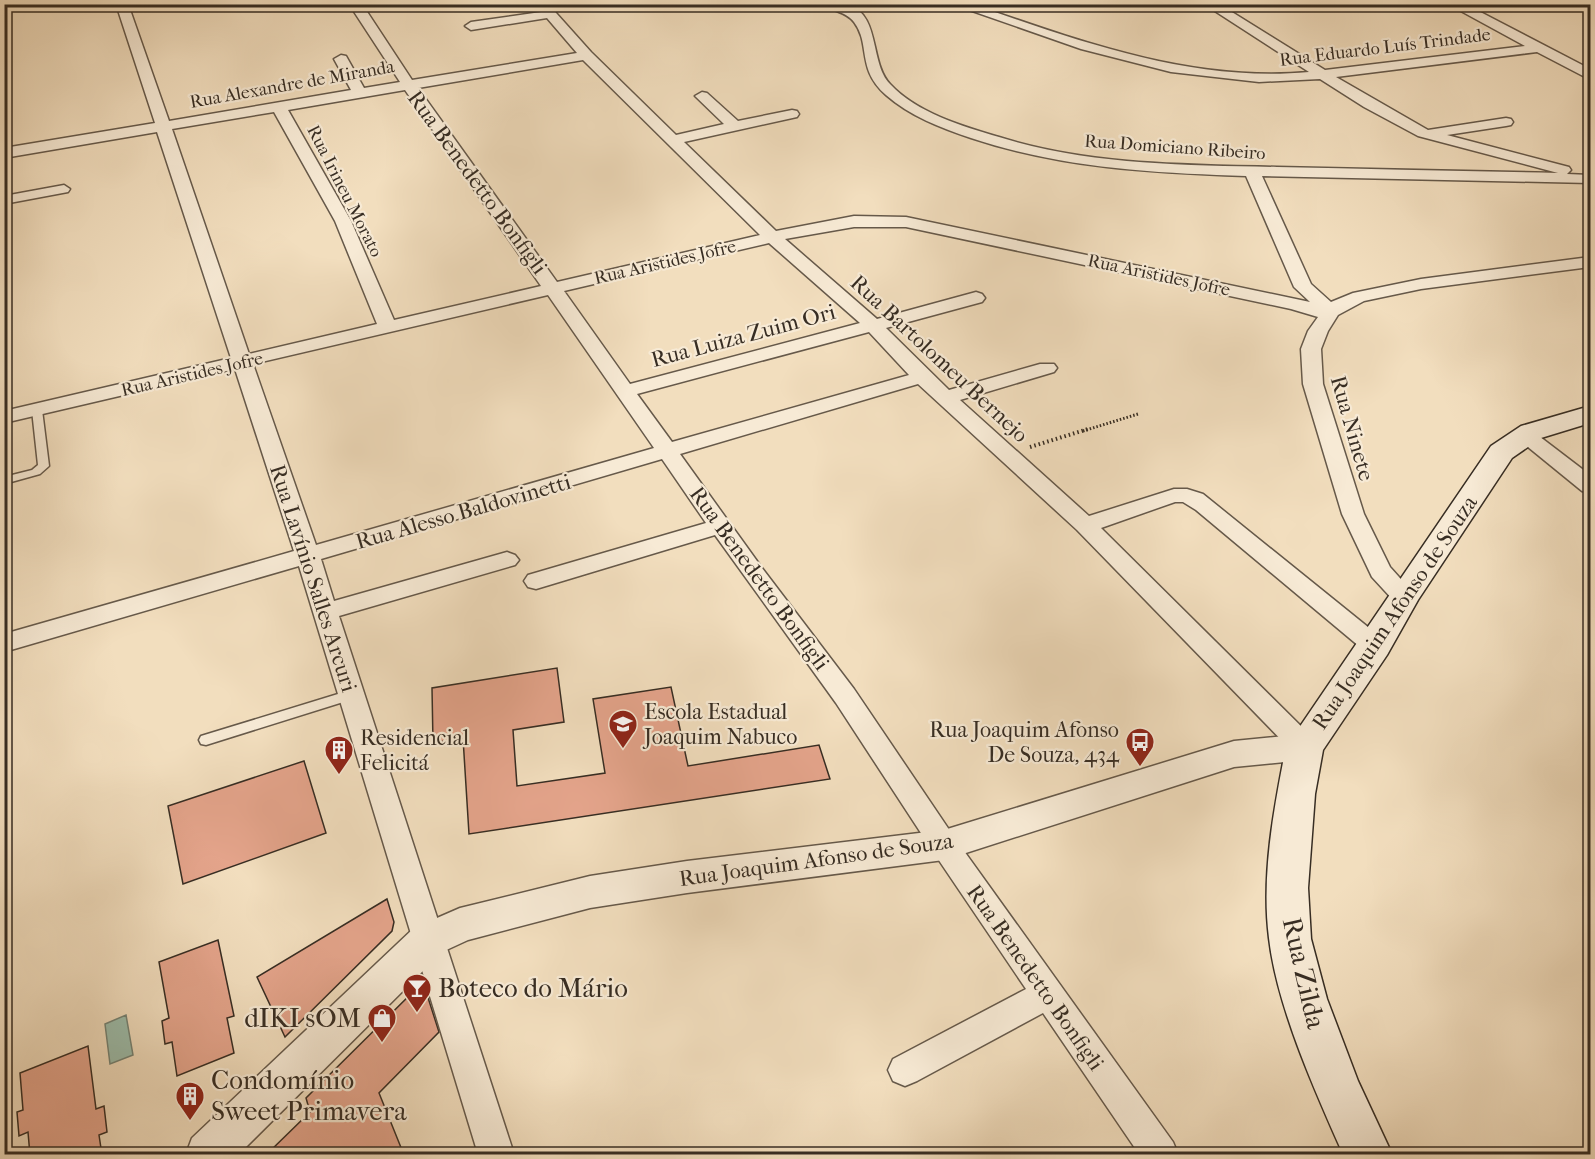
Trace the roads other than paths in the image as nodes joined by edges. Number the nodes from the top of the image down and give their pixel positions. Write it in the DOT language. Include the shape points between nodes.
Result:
graph roads {
  1 [pos="122,4"];
  2 [pos="355,4"];
  3 [pos="829,4"];
  4 [pos="958,4"];
  5 [pos="1210,4"];
  6 [pos="1454,4"];
  7 [pos="546,9"];
  8 [pos="471,26"];
  9 [pos="1539,48"];
  10 [pos="586,55"];
  11 [pos="341,59"];
  12 [pos="1322,74"];
  13 [pos="1590,74"];
  14 [pos="408,84"];
  15 [pos="359,92"];
  16 [pos="702,96"];
  17 [pos="279,107"];
  18 [pos="792,114"];
  19 [pos="1506,122"];
  20 [pos="735,126"];
  21 [pos="163,127"];
  22 [pos="1423,133"];
  23 [pos="673,140"];
  24 [pos="4,153"];
  25 [pos="1252,172"];
  26 [pos="1590,179"];
  27 [pos="64,189"];
  28 [pos="4,200"];
  29 [pos="772,237"];
  30 [pos="1590,262"];
  31 [pos="554,288"];
  32 [pos="976,298"];
  33 [pos="1330,313"];
  34 [pos="873,325"];
  35 [pos="388,327"];
  36 [pos="243,362"];
  37 [pos="1047,368"];
  38 [pos="922,377"];
  39 [pos="626,391"];
  40 [pos="945,398"];
  41 [pos="37,410"];
  42 [pos="1590,415"];
  43 [pos="4,417"];
  44 [pos="1524,434"];
  45 [pos="668,451"];
  46 [pos="4,481"];
  47 [pos="1590,486"];
  48 [pos="1085,525"];
  49 [pos="721,526"];
  50 [pos="308,557"];
  51 [pos="507,560"];
  52 [pos="536,581"];
  53 [pos="1404,596"];
  54 [pos="324,612"];
  55 [pos="4,643"];
  56 [pos="1375,646"];
  57 [pos="351,695"];
  58 [pos="206,740"];
  59 [pos="1305,747"];
  60 [pos="944,845"];
  61 [pos="428,940"];
  62 [pos="1048,994"];
  63 [pos="905,1070"];
  64 [pos="208,1155"];
  65 [pos="496,1155"];
  66 [pos="1160,1155"];
  67 [pos="1368,1155"];
  1 -- 21 [label="street, Rua Lavínio Salles Arcuri"];
  2 -- 14 [label="street, Rua Benedetto Bonfigli"];
  3 -- 25 [label="street, Rua Domiciano Ribeiro" via="858,16 865,27 873,69 881,84 944,124 1045,155 1101,165"];
  4 -- 12 [label="street, Rua Eduardo Luís Trindade" via="1093,50 1158,66 1230,76"];
  5 -- 12 [label="street"];
  6 -- 9 [label="street"];
  7 -- 8 [label="street"];
  7 -- 10 [label="street, Rua Bartolomeu Bernejo"];
  9 -- 12 [label="street, Rua Eduardo Luís Trindade"];
  9 -- 13 [label="street"];
  10 -- 14 [label="street, Rua Alexandre de Miranda"];
  10 -- 23 [label="street, Rua Bartolomeu Bernejo"];
  11 -- 15 [label="street"];
  12 -- 22 [label="street"];
  14 -- 15 [label="street, Rua Alexandre de Miranda"];
  14 -- 31 [label="street, Rua Benedetto Bonfigli"];
  15 -- 17 [label="street, Rua Alexandre de Miranda"];
  16 -- 20 [label="street"];
  17 -- 21 [label="street, Rua Alexandre de Miranda"];
  17 -- 35 [label="street, Rua Irineu Morato" via="343,220"];
  18 -- 20 [label="street"];
  19 -- 22 [label="street"];
  20 -- 23 [label="street"];
  21 -- 24 [label="street, Rua Alexandre de Miranda"];
  21 -- 36 [label="street, Rua Lavínio Salles Arcuri"];
  22 -- 26 [label="street"];
  23 -- 29 [label="street, Rua Bartolomeu Bernejo"];
  25 -- 26 [label="street, Rua Domiciano Ribeiro"];
  25 -- 33 [label="street" via="1303,287"];
  27 -- 28 [label="street"];
  29 -- 31 [label="street, Rua Aristides Jofre"];
  29 -- 33 [label="street, Rua Aristides Jofre" via="856,219 906,222"];
  29 -- 34 [label="street, Rua Bartolomeu Bernejo"];
  30 -- 33 [label="street" via="1387,290 1359,297"];
  31 -- 35 [label="street, Rua Aristides Jofre"];
  31 -- 39 [label="street, Rua Benedetto Bonfigli"];
  32 -- 34 [label="street, Rua Luiza Zuim Ori"];
  33 -- 53 [label="street, Rua Ninete" via="1311,349 1313,384 1353,514 1380,571"];
  34 -- 38 [label="street, Rua Bartolomeu Bernejo"];
  34 -- 39 [label="street, Rua Luiza Zuim Ori"];
  35 -- 36 [label="street, Rua Aristides Jofre"];
  36 -- 41 [label="street, Rua Aristides Jofre"];
  36 -- 50 [label="street, Rua Lavínio Salles Arcuri"];
  37 -- 40 [label="street"];
  38 -- 40 [label="street, Rua Bartolomeu Bernejo"];
  38 -- 45 [label="street, Rua Alesso Baldovinetti"];
  39 -- 45 [label="street, Rua Benedetto Bonfigli"];
  40 -- 48 [label="street, Rua Bartolomeu Bernejo"];
  41 -- 43 [label="street, Rua Aristides Jofre"];
  41 -- 46 [label="lane" via="44,466"];
  42 -- 44 [label="main road, Rua Joaquim Afonso de Souza"];
  44 -- 47 [label="street"];
  44 -- 53 [label="main road, Rua Joaquim Afonso de Souza" via="1501,452"];
  45 -- 49 [label="street, Rua Benedetto Bonfigli"];
  45 -- 50 [label="street, Rua Alesso Baldovinetti"];
  48 -- 56 [label="street" via="1168,497 1188,495"];
  48 -- 59 [label="street, Rua Bartolomeu Bernejo"];
  49 -- 52 [label="street"];
  49 -- 60 [label="street, Rua Benedetto Bonfigli" via="845,696"];
  50 -- 54 [label="street, Rua Lavínio Salles Arcuri"];
  50 -- 55 [label="street, Rua Alesso Baldovinetti"];
  51 -- 54 [label="street"];
  53 -- 56 [label="main road, Rua Joaquim Afonso de Souza"];
  54 -- 57 [label="street, Rua Lavínio Salles Arcuri"];
  56 -- 59 [label="main road, Rua Joaquim Afonso de Souza"];
  57 -- 58 [label="lane"];
  57 -- 61 [label="street, Rua Lavínio Salles Arcuri"];
  59 -- 60 [label="street, Rua Joaquim Afonso de Souza" via="1234,754"];
  59 -- 67 [label="main road, Rua Zilda" via="1287,888 1290,939 1305,999 1333,1077"];
  60 -- 61 [label="street, Rua Joaquim Afonso de Souza" via="590,892 460,925"];
  60 -- 62 [label="street, Rua Benedetto Bonfigli"];
  61 -- 64 [label="street, Rua Joaquim Afonso de Souza"];
  61 -- 65 [label="street, Rua Lavínio Salles Arcuri"];
  62 -- 63 [label="street"];
  62 -- 66 [label="street, Rua Benedetto Bonfigli"];
}
